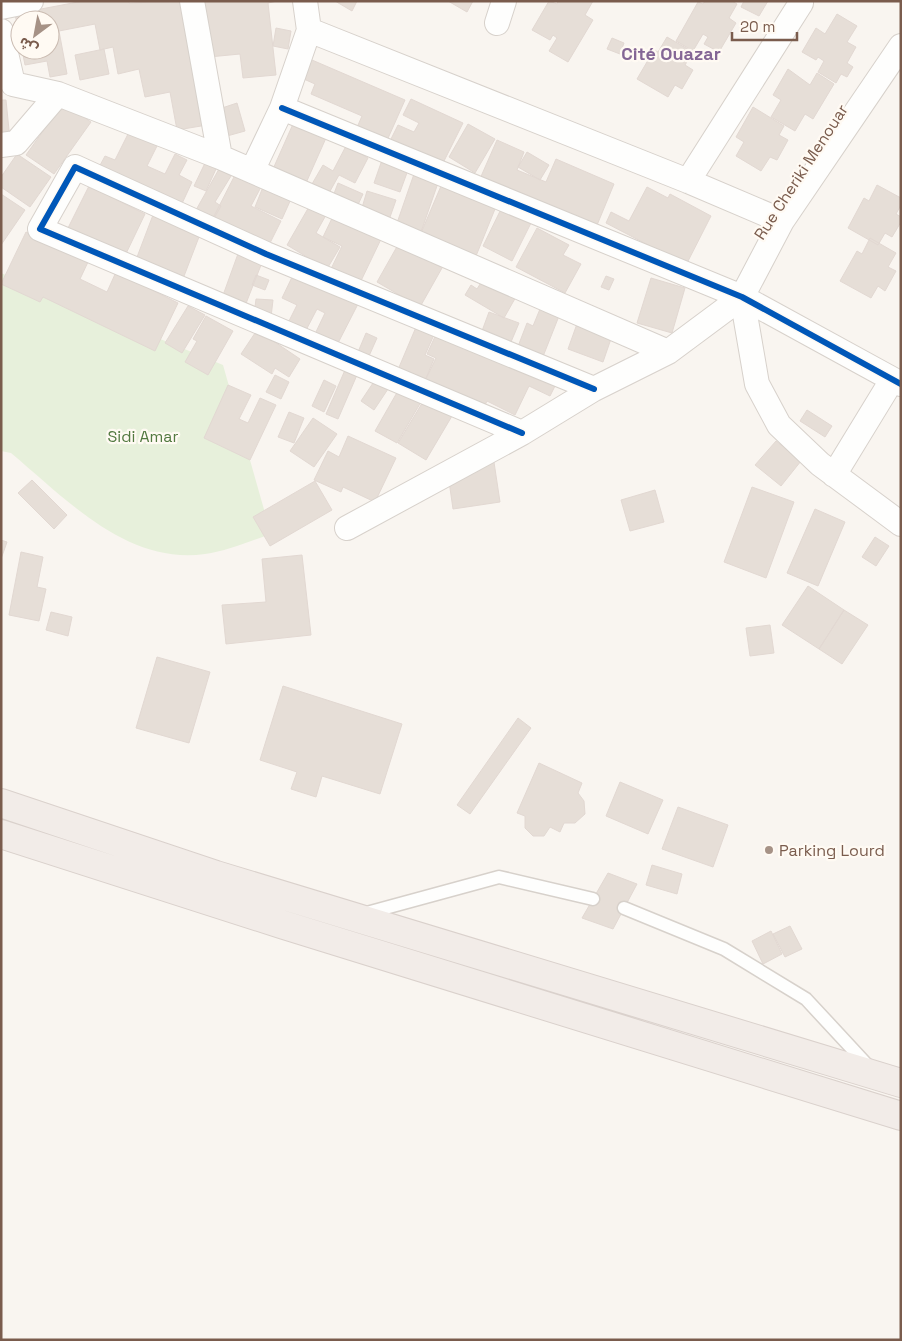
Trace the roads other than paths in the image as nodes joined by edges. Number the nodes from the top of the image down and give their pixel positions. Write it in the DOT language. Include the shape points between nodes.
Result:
graph roads {
  1 [pos="30,1"];
  2 [pos="192,1"];
  3 [pos="305,1"];
  4 [pos="801,3"];
  5 [pos="1,7"];
  6 [pos="309,30"];
  7 [pos="1,31"];
  8 [pos="901,46"];
  9 [pos="58,94"];
  10 [pos="282,108"];
  11 [pos="1,145"];
  12 [pos="220,157"];
  13 [pos="252,171"];
  14 [pos="688,181"];
  15 [pos="782,221"];
  16 [pos="742,297"];
  17 [pos="668,352"];
  18 [pos="897,382"];
  19 [pos="594,390"];
  20 [pos="522,433"];
  21 [pos="834,475"];
  22 [pos="901,524"];
  23 [pos="347,528"];
  24 [pos="1,803"];
  25 [pos="1,834"];
  26 [pos="593,899"];
  27 [pos="624,908"];
  28 [pos="354,916"];
  29 [pos="889,1079"];
  30 [pos="901,1116"];
  1 -- 5 [label="street"];
  2 -- 12 [label="street"];
  3 -- 6 [label="street"];
  4 -- 14 [label="street"];
  6 -- 10 [label="street"];
  6 -- 14 [label="street"];
  7 -- 9 [label="street" via="13,84"];
  8 -- 15 [label="street, Rue Cheriki Menouar"];
  9 -- 11 [label="street" via="16,143"];
  9 -- 12 [label="street"];
  10 -- 13 [label="street"];
  10 -- 16 [label="street"];
  12 -- 13 [label="street"];
  13 -- 17 [label="street"];
  14 -- 15 [label="street"];
  15 -- 16 [label="street, Rue Cheriki Menouar"];
  16 -- 17 [label="street"];
  16 -- 18 [label="street"];
  16 -- 21 [label="street" via="757,384 779,425"];
  17 -- 19 [label="street"];
  18 -- 21 [label="street"];
  19 -- 20 [label="street"];
  19 -- 20 [label="street" via="266,254 75,167 40,230"];
  20 -- 23 [label="street"];
  21 -- 22 [label="street"];
  24 -- 28 [label="highway" via="216,875"];
  25 -- 30 [label="highway" via="302,931"];
  26 -- 28 [label="lane" via="499,877"];
  27 -- 29 [label="lane" via="724,948 806,1000"];
  28 -- 29 [label="highway"];
}
